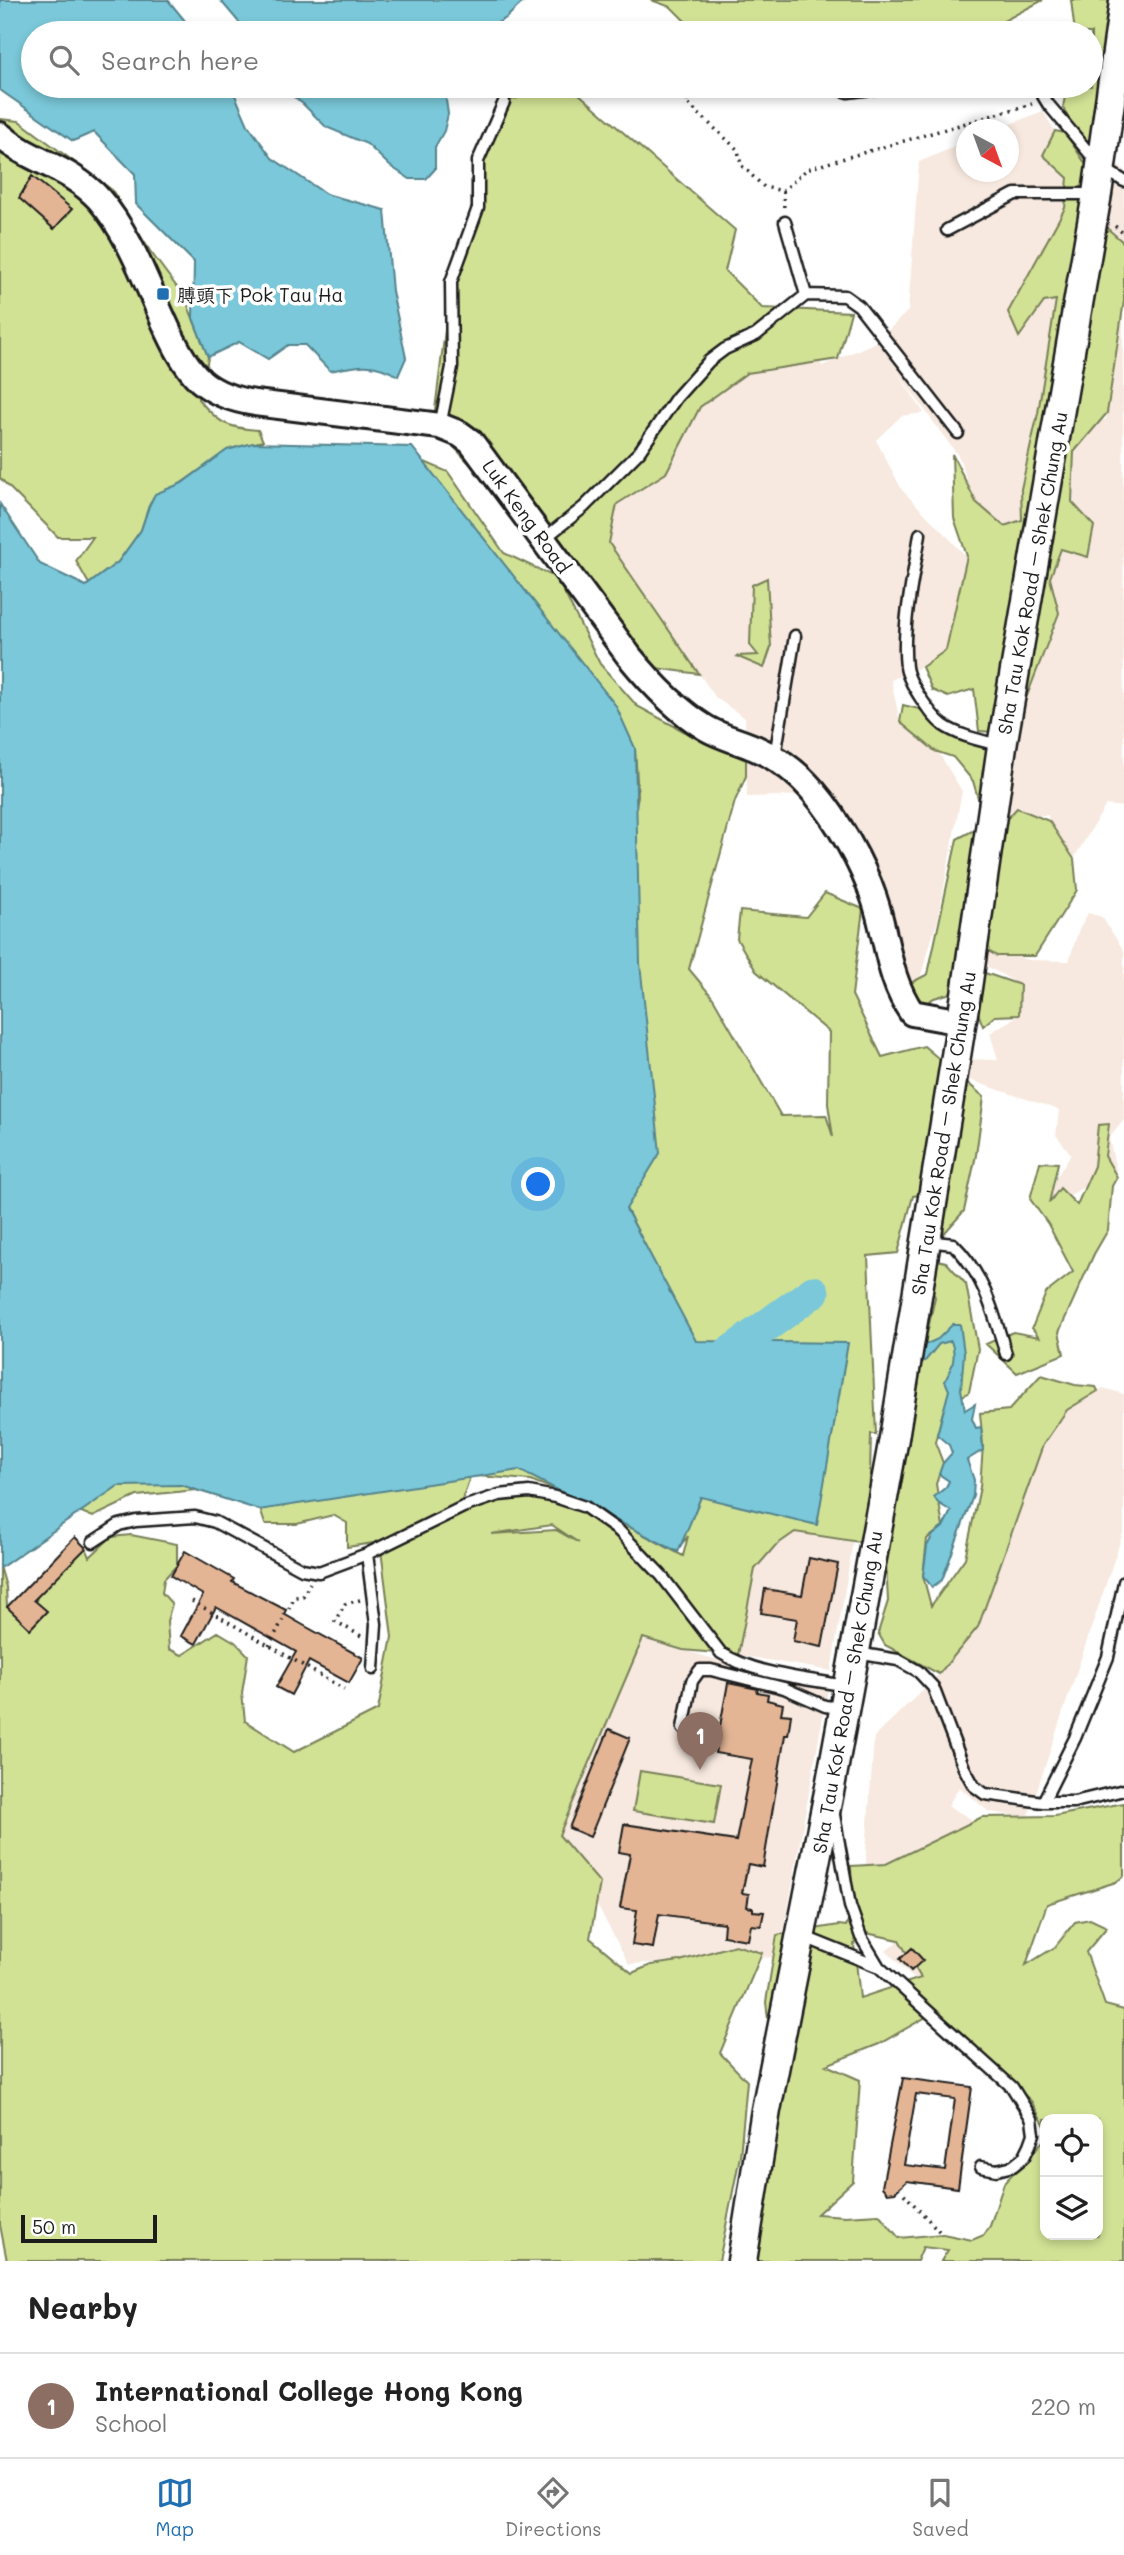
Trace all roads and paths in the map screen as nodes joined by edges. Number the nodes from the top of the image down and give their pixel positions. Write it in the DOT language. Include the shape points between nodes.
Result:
graph roads {
  1 [pos="1124,2"];
  2 [pos="687,98"];
  3 [pos="1044,98"];
  4 [pos="504,102"];
  5 [pos="1048,104"];
  6 [pos="0,135"];
  7 [pos="1107,181"];
  8 [pos="783,191"];
  9 [pos="785,222"];
  10 [pos="947,230"];
  11 [pos="806,295"];
  12 [pos="440,426"];
  13 [pos="958,433"];
  14 [pos="920,534"];
  15 [pos="544,539"];
  16 [pos="795,636"];
  17 [pos="1002,746"];
  18 [pos="774,758"];
  19 [pos="961,1022"];
  20 [pos="925,1241"];
  21 [pos="1006,1354"];
  22 [pos="93,1542"];
  23 [pos="366,1554"];
  24 [pos="1124,1582"];
  25 [pos="303,1596"];
  26 [pos="372,1597"];
  27 [pos="192,1601"];
  28 [pos="365,1637"];
  29 [pos="269,1646"];
  30 [pos="853,1653"];
  31 [pos="373,1669"];
  32 [pos="344,1689"];
  33 [pos="847,1698"];
  34 [pos="683,1728"];
  35 [pos="830,1787"];
  36 [pos="1124,1790"];
  37 [pos="1043,1802"];
  38 [pos="801,1935"];
  39 [pos="879,1967"];
  40 [pos="981,2167"];
  41 [pos="904,2194"];
  42 [pos="939,2231"];
  43 [pos="742,2261"];
  1 -- 7 [label="main road, Sha Tau Kok Road – Shek Chung Au"];
  2 -- 8 [label="path" via="686,102 738,150 741,165 764,187"];
  3 -- 5 [label="lane"];
  4 -- 12 [label="lane" via="478,161 478,208 451,282 452,367"];
  5 -- 7 [label="lane"];
  5 -- 8 [label="path" via="1035,103 807,169"];
  6 -- 12 [label="street, Luk Keng Road" via="79,182 109,212 178,349 208,386 246,402"];
  7 -- 10 [label="lane" via="1015,194"];
  7 -- 17 [label="main road, Sha Tau Kok Road – Shek Chung Au"];
  8 -- 9 [label="path"];
  9 -- 11 [label="lane"];
  11 -- 13 [label="lane" via="845,296 859,306"];
  11 -- 15 [label="lane" via="757,335 709,361 676,398 639,452"];
  12 -- 15 [label="street, Luk Keng Road" via="460,434 477,449"];
  14 -- 17 [label="lane" via="905,640 906,670 921,699 942,724"];
  15 -- 18 [label="street, Luk Keng Road" via="629,656 659,689 706,728"];
  16 -- 18 [label="lane"];
  17 -- 19 [label="main road, Sha Tau Kok Road – Shek Chung Au"];
  18 -- 19 [label="street, Luk Keng Road" via="814,792 842,832 874,897 899,995 912,1013"];
  19 -- 20 [label="main road, Sha Tau Kok Road – Shek Chung Au"];
  20 -- 21 [label="lane" via="953,1244 964,1255 989,1297"];
  20 -- 30 [label="main road, Sha Tau Kok Road – Shek Chung Au"];
  22 -- 23 [label="lane" via="119,1525 195,1517 215,1522 302,1569 319,1572"];
  23 -- 26 [label="lane"];
  23 -- 33 [label="lane" via="463,1507 499,1495 529,1492 555,1497 585,1507 619,1531 661,1575 721,1653"];
  24 -- 37 [label="lane" via="1108,1657"];
  25 -- 29 [label="path" via="295,1597"];
  26 -- 28 [label="path" via="345,1604 335,1621"];
  26 -- 31 [label="lane" via="376,1624"];
  27 -- 29 [label="path"];
  29 -- 32 [label="path"];
  30 -- 33 [label="main road, Sha Tau Kok Road – Shek Chung Au"];
  30 -- 37 [label="lane" via="898,1660 918,1671 933,1687 974,1786 985,1794"];
  33 -- 34 [label="lane" via="825,1706 784,1688 700,1670 692,1681"];
  33 -- 35 [label="main road, Sha Tau Kok Road – Shek Chung Au"];
  35 -- 38 [label="main road, Sha Tau Kok Road – Shek Chung Au"];
  35 -- 39 [label="lane" via="850,1906"];
  36 -- 37 [label="lane" via="1074,1802"];
  38 -- 39 [label="lane"];
  38 -- 43 [label="main road, Sha Tau Kok Road – Shek Chung Au"];
  39 -- 40 [label="lane" via="1012,2087 1032,2119 1034,2134 1024,2157 997,2170"];
  41 -- 42 [label="path"];
}
